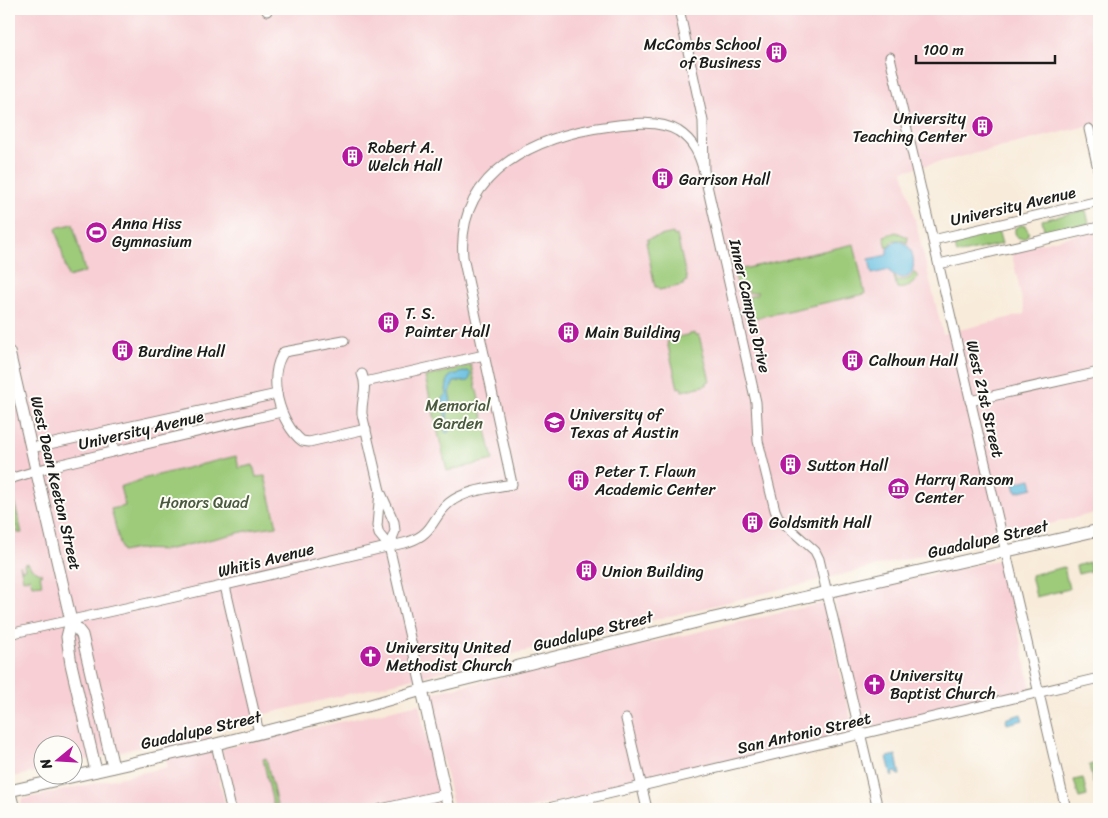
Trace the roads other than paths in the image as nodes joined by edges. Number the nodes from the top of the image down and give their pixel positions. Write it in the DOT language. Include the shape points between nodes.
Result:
graph roads {
  1 [pos="679,9"];
  2 [pos="890,57"];
  3 [pos="1089,130"];
  4 [pos="704,172"];
  5 [pos="1099,173"];
  6 [pos="1099,201"];
  7 [pos="1099,227"];
  8 [pos="933,240"];
  9 [pos="939,264"];
  10 [pos="344,341"];
  11 [pos="9,352"];
  12 [pos="484,355"];
  13 [pos="1099,372"];
  14 [pos="277,394"];
  15 [pos="970,400"];
  16 [pos="281,412"];
  17 [pos="183,415"];
  18 [pos="366,429"];
  19 [pos="110,431"];
  20 [pos="188,434"];
  21 [pos="32,448"];
  22 [pos="114,451"];
  23 [pos="37,470"];
  24 [pos="9,479"];
  25 [pos="380,491"];
  26 [pos="1099,530"];
  27 [pos="389,546"];
  28 [pos="1006,552"];
  29 [pos="225,586"];
  30 [pos="827,592"];
  31 [pos="71,621"];
  32 [pos="9,634"];
  33 [pos="1099,678"];
  34 [pos="422,690"];
  35 [pos="1039,692"];
  36 [pos="626,719"];
  37 [pos="258,733"];
  38 [pos="861,734"];
  39 [pos="216,744"];
  40 [pos="113,767"];
  41 [pos="96,771"];
  42 [pos="642,787"];
  43 [pos="10,791"];
  44 [pos="446,794"];
  45 [pos="14,809"];
  46 [pos="231,809"];
  47 [pos="381,809"];
  48 [pos="449,809"];
  49 [pos="544,809"];
  50 [pos="647,809"];
  51 [pos="878,809"];
  52 [pos="1066,809"];
  1 -- 4 [label="street, Inner Campus Drive" via="703,121"];
  2 -- 8 [label="street, West 21st Street"];
  3 -- 5 [label="street"];
  4 -- 12 [label="street" via="696,150 678,131 646,123 600,127 560,137 509,160 477,192 464,224 464,266"];
  4 -- 30 [label="street, Inner Campus Drive" via="756,402 758,441 775,510 779,519 815,551"];
  6 -- 8 [label="street, University Avenue"];
  7 -- 9 [label="street"];
  8 -- 9 [label="street, West 21st Street"];
  9 -- 15 [label="street, West 21st Street"];
  10 -- 14 [label="street" via="284,352 277,376"];
  11 -- 21 [label="main road, West Dean Keeton Street"];
  12 -- 18 [label="street" via="364,378 362,407"];
  12 -- 27 [label="street, Whitis Avenue" via="512,484 460,497 448,504 430,530 418,538"];
  13 -- 15 [label="street"];
  14 -- 16 [label="street"];
  14 -- 17 [label="street, University Avenue"];
  15 -- 28 [label="street, West 21st Street"];
  16 -- 18 [label="street" via="287,425 302,441"];
  16 -- 20 [label="street, University Avenue"];
  17 -- 19 [label="street, University Avenue"];
  17 -- 20 [label="street"];
  18 -- 25 [label="street"];
  19 -- 21 [label="street, University Avenue"];
  19 -- 22 [label="street"];
  20 -- 22 [label="street, University Avenue"];
  21 -- 23 [label="main road, West Dean Keeton Street"];
  22 -- 23 [label="street, University Avenue"];
  23 -- 24 [label="street, University Avenue"];
  23 -- 31 [label="main road, West Dean Keeton Street"];
  25 -- 27 [label="street" via="377,526"];
  25 -- 27 [label="street" via="396,531"];
  26 -- 28 [label="main road, Guadalupe Street"];
  27 -- 29 [label="street, Whitis Avenue"];
  27 -- 34 [label="street"];
  28 -- 30 [label="main road, Guadalupe Street"];
  28 -- 35 [label="street, West 21st Street"];
  29 -- 31 [label="street, Whitis Avenue"];
  29 -- 37 [label="street"];
  30 -- 34 [label="main road, Guadalupe Street"];
  30 -- 38 [label="street, Inner Campus Drive"];
  31 -- 32 [label="street, Whitis Avenue"];
  31 -- 40 [label="main road, West Dean Keeton Street" via="82,635"];
  31 -- 41 [label="main road, West Dean Keeton Street" via="67,637 71,664"];
  33 -- 35 [label="street, San Antonio Street"];
  34 -- 37 [label="main road, Guadalupe Street"];
  34 -- 44 [label="main road"];
  35 -- 38 [label="street, San Antonio Street"];
  35 -- 52 [label="street, West 21st Street"];
  36 -- 42 [label="street"];
  37 -- 39 [label="main road, Guadalupe Street"];
  38 -- 42 [label="street, San Antonio Street"];
  38 -- 51 [label="street, Inner Campus Drive"];
  39 -- 40 [label="main road, Guadalupe Street"];
  39 -- 46 [label="street"];
  40 -- 41 [label="main road, Guadalupe Street"];
  41 -- 43 [label="main road, Guadalupe Street"];
  42 -- 49 [label="street, San Antonio Street"];
  42 -- 50 [label="street"];
  43 -- 45 [label="street"];
  44 -- 47 [label="street"];
  44 -- 48 [label="main road"];
}
